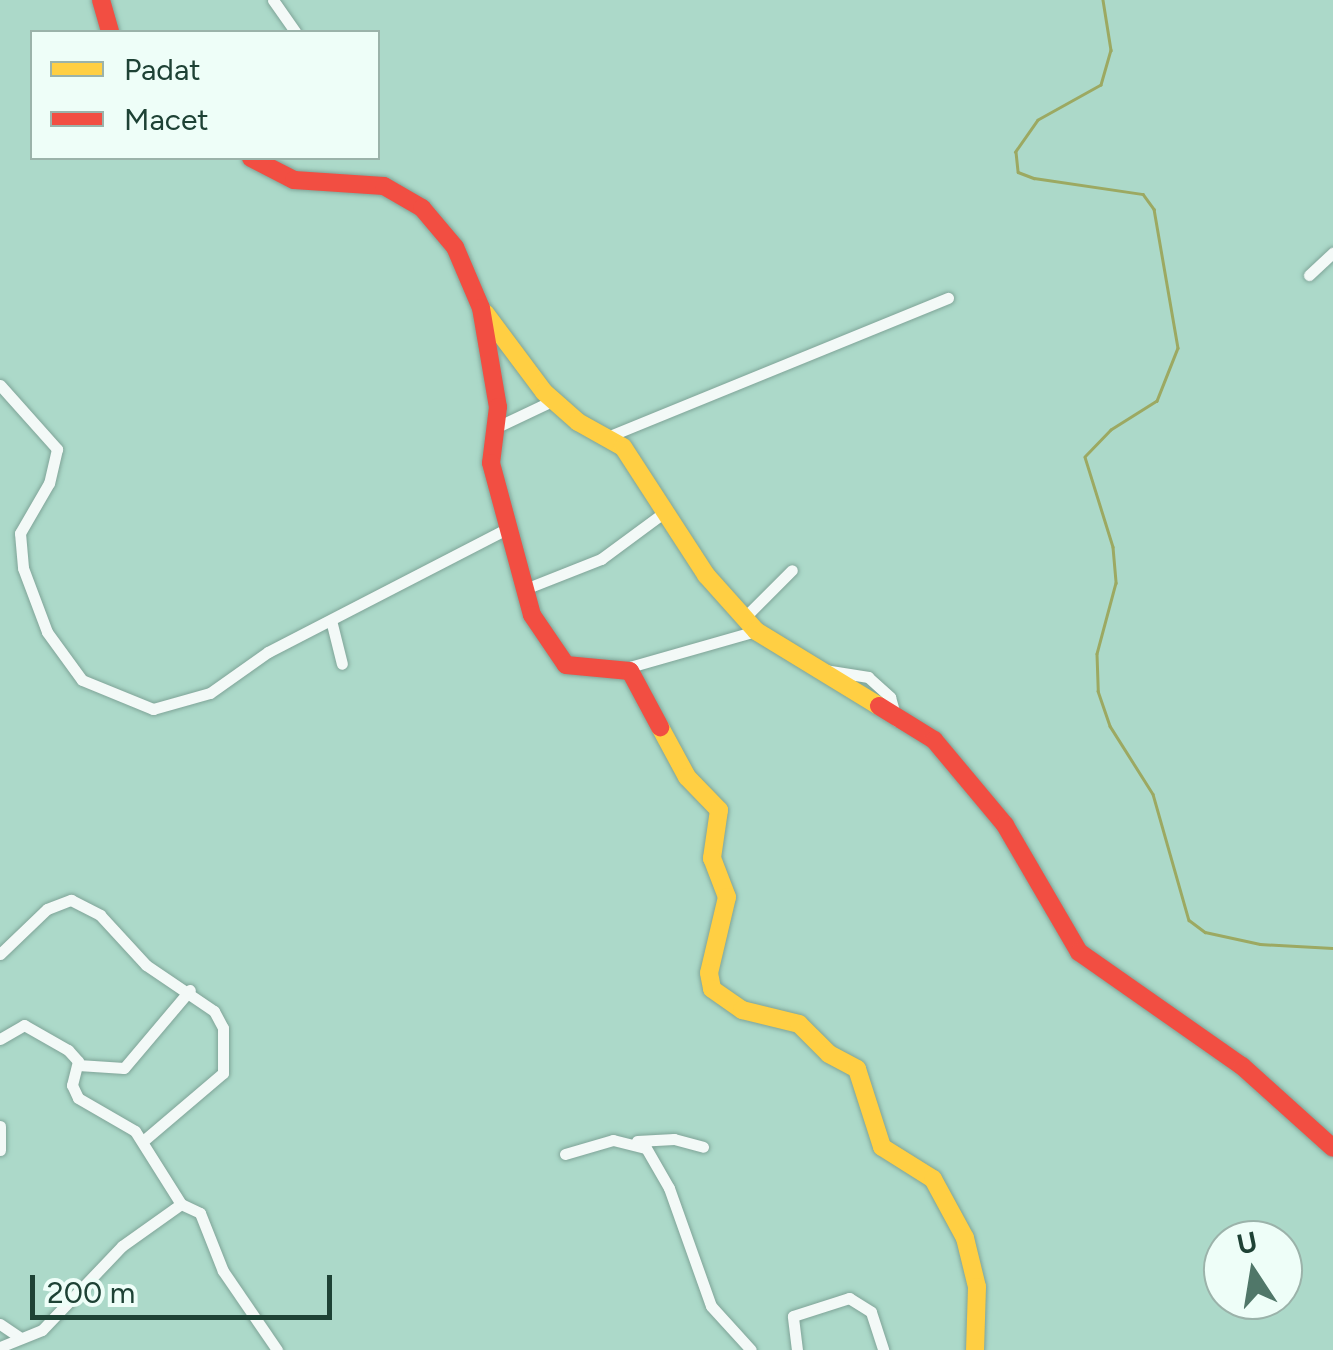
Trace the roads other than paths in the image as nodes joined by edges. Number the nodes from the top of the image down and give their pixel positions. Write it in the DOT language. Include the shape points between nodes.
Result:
graph roads {
  1 [pos="101,0"];
  2 [pos="274,0"];
  3 [pos="109,30"];
  4 [pos="294,30"];
  5 [pos="255,160"];
  6 [pos="1333,253"];
  7 [pos="1309,275"];
  8 [pos="948,298"];
  9 [pos="482,308"];
  10 [pos="0,386"];
  11 [pos="554,400"];
  12 [pos="497,427"];
  13 [pos="612,436"];
  14 [pos="666,511"];
  15 [pos="510,527"];
  16 [pos="792,570"];
  17 [pos="525,589"];
  18 [pos="331,620"];
  19 [pos="749,625"];
  20 [pos="342,664"];
  21 [pos="626,668"];
  22 [pos="0,954"];
  23 [pos="190,990"];
  24 [pos="0,1039"];
  25 [pos="78,1066"];
  26 [pos="0,1126"];
  27 [pos="143,1141"];
  28 [pos="637,1141"];
  29 [pos="703,1147"];
  30 [pos="1333,1148"];
  31 [pos="0,1150"];
  32 [pos="565,1154"];
  33 [pos="181,1204"];
  34 [pos="0,1324"];
  35 [pos="22,1338"];
  36 [pos="0,1346"];
  37 [pos="277,1350"];
  38 [pos="751,1350"];
  39 [pos="797,1350"];
  40 [pos="883,1350"];
  41 [pos="976,1350"];
  1 -- 3 [label="street"];
  2 -- 4 [label="street"];
  5 -- 9 [label="street" via="294,180 369,180 407,197 455,248"];
  6 -- 7 [label="street"];
  8 -- 13 [label="street"];
  9 -- 11 [label="street"];
  9 -- 12 [label="street"];
  10 -- 18 [label="street" via="56,449 58,462 20,541 47,632 82,680 153,709 173,708"];
  11 -- 12 [label="street"];
  11 -- 13 [label="street" via="578,422"];
  12 -- 15 [label="street" via="491,464"];
  13 -- 14 [label="street"];
  14 -- 17 [label="street" via="601,559"];
  14 -- 19 [label="street"];
  15 -- 17 [label="street"];
  15 -- 18 [label="street"];
  16 -- 19 [label="street"];
  17 -- 21 [label="street" via="540,629 566,665"];
  18 -- 20 [label="street"];
  19 -- 21 [label="street"];
  19 -- 30 [label="street" via="934,740 1005,825 1078,952 1242,1066"];
  21 -- 41 [label="street" via="687,777 719,810 712,858 727,897 709,973 712,989 742,1010 800,1024 829,1054 857,1069 882,1147 933,1179 965,1238 977,1287"];
  22 -- 23 [label="street" via="47,909 71,900 112,925 158,974"];
  23 -- 25 [label="street" via="124,1068"];
  23 -- 27 [label="street" via="222,1026 224,1070"];
  24 -- 25 [label="street" via="14,1028 36,1027"];
  25 -- 27 [label="street" via="72,1087 78,1098"];
  26 -- 31 [label="street"];
  27 -- 33 [label="street"];
  28 -- 29 [label="street" via="674,1139"];
  28 -- 32 [label="street" via="613,1140"];
  28 -- 38 [label="street" via="669,1188 711,1306"];
  33 -- 35 [label="street" via="122,1246 48,1326"];
  33 -- 37 [label="street" via="200,1213 223,1270"];
  34 -- 35 [label="street"];
  35 -- 36 [label="street"];
  39 -- 40 [label="street" via="793,1316 849,1298 871,1312"];
}
